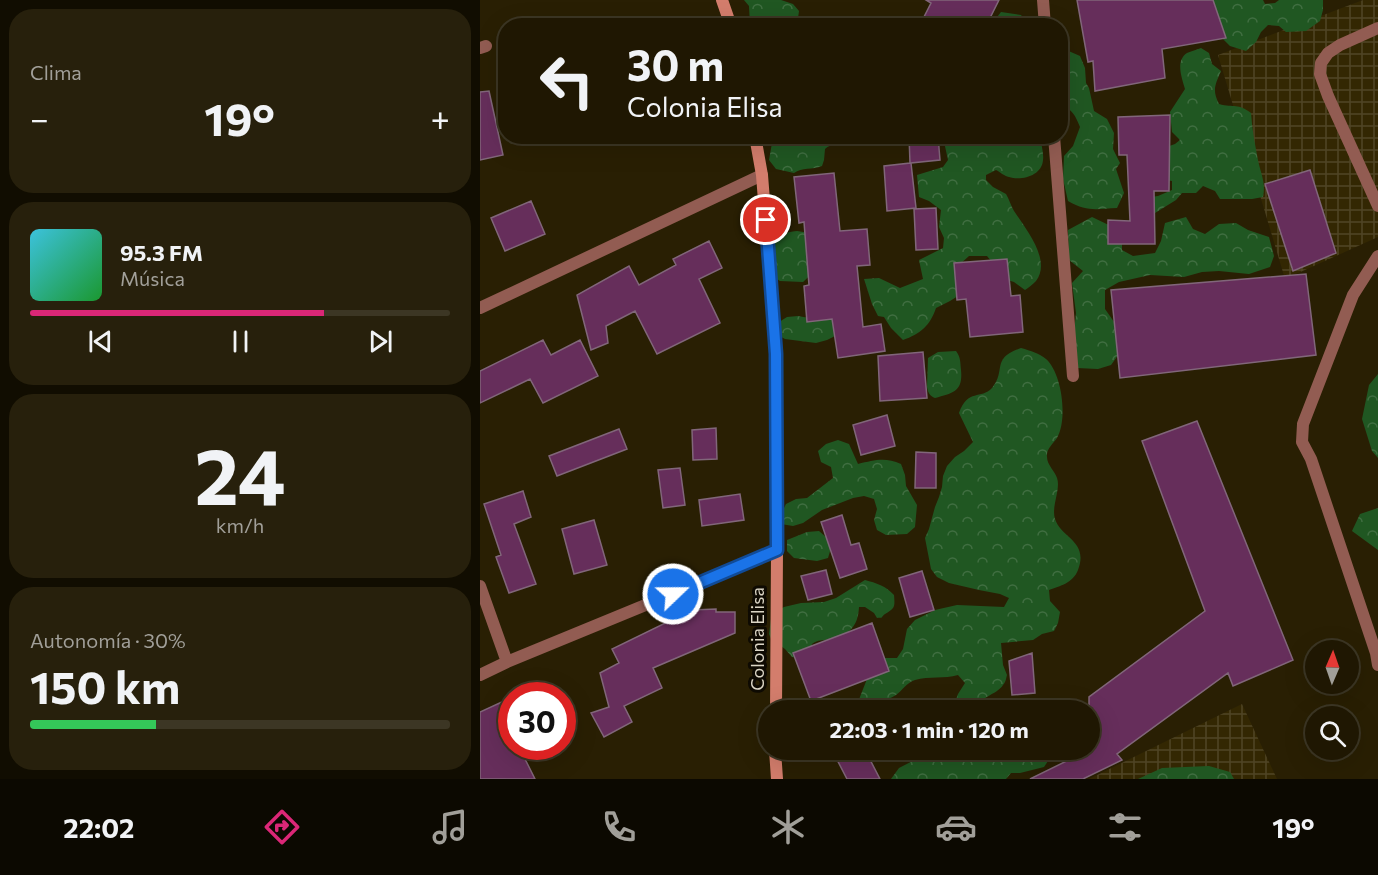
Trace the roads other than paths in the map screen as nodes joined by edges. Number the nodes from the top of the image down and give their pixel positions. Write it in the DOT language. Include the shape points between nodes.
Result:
graph roads {
  1 [pos="722,0"];
  2 [pos="1043,0"];
  3 [pos="728,18"];
  4 [pos="1044,18"];
  5 [pos="1378,28"];
  6 [pos="756,144"];
  7 [pos="1055,144"];
  8 [pos="762,175"];
  9 [pos="1378,206"];
  10 [pos="1378,256"];
  11 [pos="480,308"];
  12 [pos="1073,376"];
  13 [pos="777,550"];
  14 [pos="480,586"];
  15 [pos="507,662"];
  16 [pos="1378,665"];
  17 [pos="480,675"];
  18 [pos="776,700"];
  19 [pos="776,760"];
  20 [pos="777,779"];
  1 -- 3 [label="street"];
  2 -- 4 [label="street"];
  5 -- 9 [label="street" via="1328,53 1320,74"];
  6 -- 8 [label="street, Colonia Elisa"];
  7 -- 12 [label="street"];
  8 -- 11 [label="street"];
  8 -- 13 [label="street, Colonia Elisa" via="776,354"];
  10 -- 16 [label="street" via="1353,295 1303,424 1302,442 1311,459"];
  13 -- 15 [label="street"];
  13 -- 18 [label="street, Colonia Elisa"];
  14 -- 15 [label="street"];
  15 -- 17 [label="street"];
  19 -- 20 [label="street"];
}
